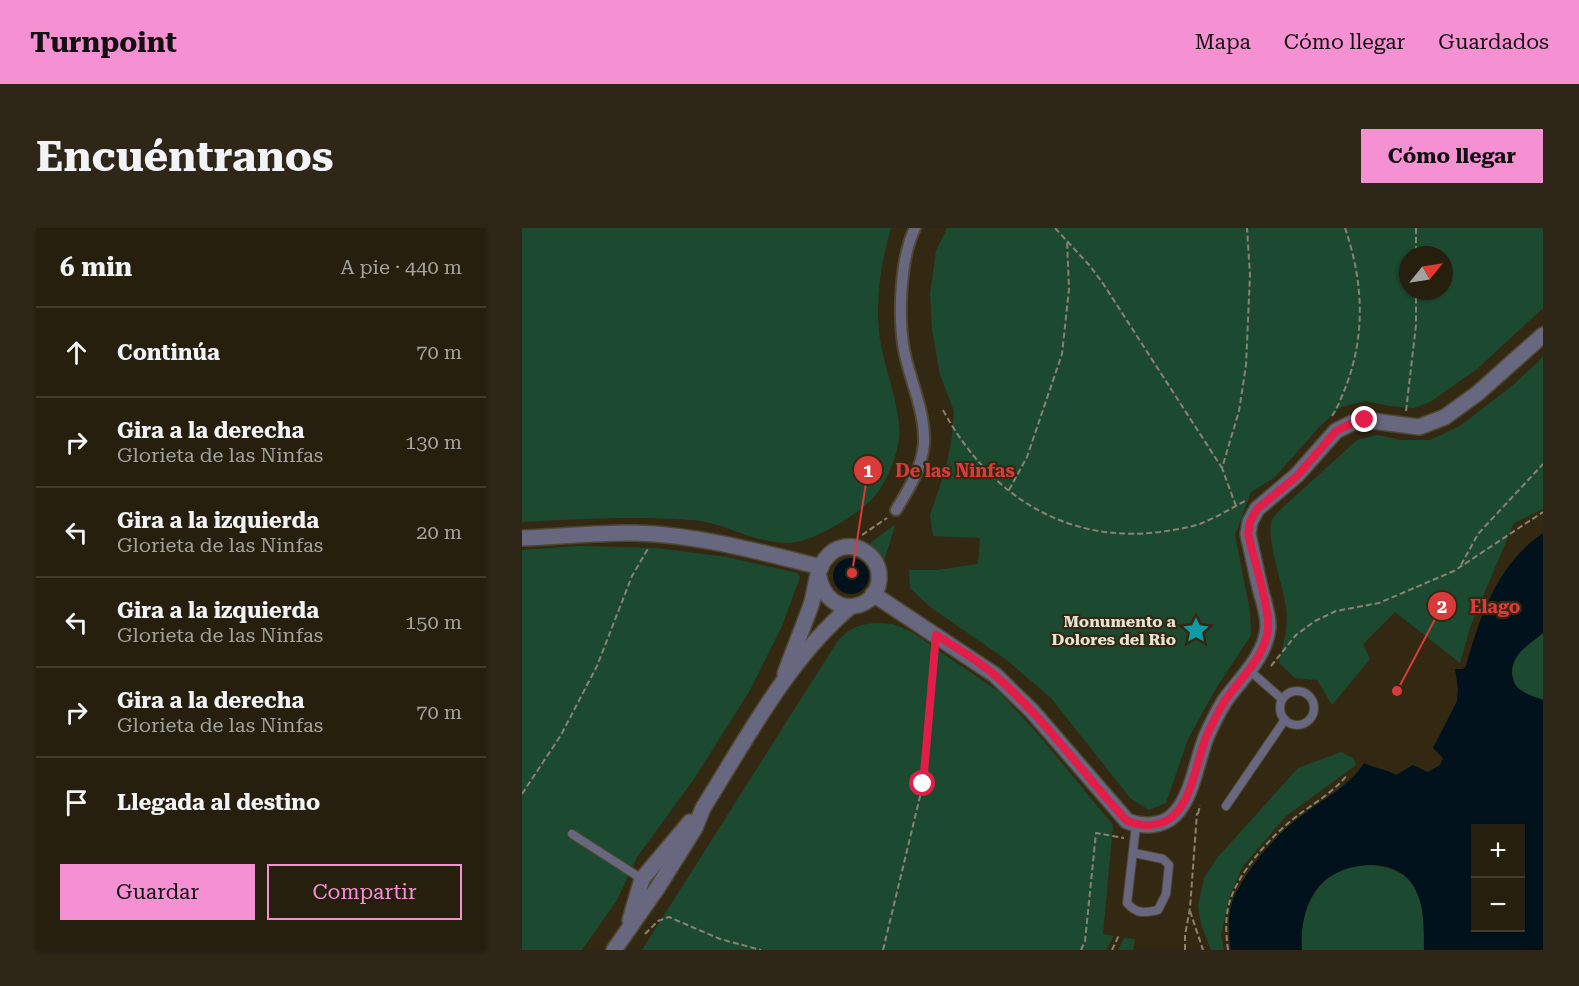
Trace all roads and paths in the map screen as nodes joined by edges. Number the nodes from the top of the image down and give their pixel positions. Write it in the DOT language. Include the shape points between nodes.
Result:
graph roads {
  1 [pos="915,228"];
  2 [pos="1055,228"];
  3 [pos="1247,228"];
  4 [pos="1345,228"];
  5 [pos="1416,228"];
  6 [pos="1067,240"];
  7 [pos="1416,246"];
  8 [pos="1416,300"];
  9 [pos="1543,335"];
  10 [pos="943,410"];
  11 [pos="1331,418"];
  12 [pos="1404,426"];
  13 [pos="1543,464"];
  14 [pos="1222,468"];
  15 [pos="1009,490"];
  16 [pos="1251,498"];
  17 [pos="1236,506"];
  18 [pos="896,510"];
  19 [pos="1543,512"];
  20 [pos="657,535"];
  21 [pos="522,538"];
  22 [pos="845,546"];
  23 [pos="1460,567"];
  24 [pos="820,572"];
  25 [pos="873,594"];
  26 [pos="850,607"];
  27 [pos="936,635"];
  28 [pos="1254,675"];
  29 [pos="780,686"];
  30 [pos="1282,699"];
  31 [pos="1284,721"];
  32 [pos="1347,775"];
  33 [pos="522,794"];
  34 [pos="1186,796"];
  35 [pos="1200,804"];
  36 [pos="1226,806"];
  37 [pos="703,808"];
  38 [pos="1198,814"];
  39 [pos="1136,832"];
  40 [pos="572,834"];
  41 [pos="1134,853"];
  42 [pos="642,879"];
  43 [pos="1190,908"];
  44 [pos="628,929"];
  45 [pos="1119,935"];
  46 [pos="614,950"];
  47 [pos="761,950"];
  48 [pos="883,950"];
  49 [pos="1080,950"];
  50 [pos="1112,950"];
  51 [pos="1185,950"];
  52 [pos="1203,950"];
  53 [pos="1228,950"];
  1 -- 18 [label="street" via="900,312 904,349 921,408 924,444 910,488"];
  2 -- 6 [label="path"];
  3 -- 14 [label="path" via="1250,275 1246,365 1239,411"];
  4 -- 11 [label="path" via="1358,275 1359,331 1353,368"];
  5 -- 7 [label="path"];
  6 -- 14 [label="path" via="1104,285"];
  6 -- 15 [label="path" via="1069,289 1062,354 1027,457"];
  8 -- 12 [label="path"];
  9 -- 12 [label="street" via="1445,417 1419,427"];
  10 -- 15 [label="path" via="974,457"];
  12 -- 28 [label="street" via="1365,420 1336,431 1297,476 1257,509 1248,534 1268,625"];
  13 -- 23 [label="path" via="1478,534"];
  14 -- 17 [label="path"];
  15 -- 17 [label="path" via="1068,525 1104,533 1174,530 1200,524"];
  16 -- 17 [label="path"];
  18 -- 22 [label="path"];
  19 -- 23 [label="path"];
  20 -- 21 [label="street"];
  20 -- 24 [label="street" via="711,541"];
  20 -- 33 [label="path" via="632,576 592,676 561,735"];
  22 -- 24 [label="street" via="826,558"];
  22 -- 25 [label="street" via="862,550 875,562 879,580"];
  23 -- 28 [label="path" via="1379,603 1336,611 1315,621"];
  24 -- 26 [label="street" via="826,596 834,603"];
  24 -- 29 [label="street"];
  25 -- 26 [label="street" via="864,603"];
  25 -- 27 [label="street"];
  26 -- 29 [label="street" via="828,627"];
  27 -- 39 [label="street" via="1014,692"];
  27 -- 48 [label="path" via="923,784"];
  28 -- 30 [label="lane"];
  28 -- 34 [label="street" via="1224,702 1207,734"];
  29 -- 37 [label="street"];
  30 -- 31 [label="lane" via="1279,711"];
  30 -- 31 [label="lane" via="1299,691 1311,697 1315,711 1303,724 1292,726"];
  31 -- 36 [label="lane"];
  32 -- 53 [label="path" via="1288,824 1254,860 1229,903"];
  34 -- 38 [label="path"];
  34 -- 39 [label="street" via="1174,815"];
  35 -- 38 [label="path"];
  37 -- 42 [label="street"];
  37 -- 44 [label="street" via="695,828"];
  38 -- 43 [label="path"];
  39 -- 41 [label="lane"];
  39 -- 49 [label="path" via="1096,833 1085,941"];
  40 -- 42 [label="lane"];
  41 -- 41 [label="lane" via="1127,903 1132,910 1144,913 1158,910 1166,894 1169,865 1163,859"];
  42 -- 44 [label="street"];
  43 -- 51 [label="path"];
  43 -- 52 [label="path"];
  44 -- 46 [label="street"];
  44 -- 47 [label="path" via="646,934 658,921 669,917 720,939"];
  45 -- 50 [label="path"];
}
